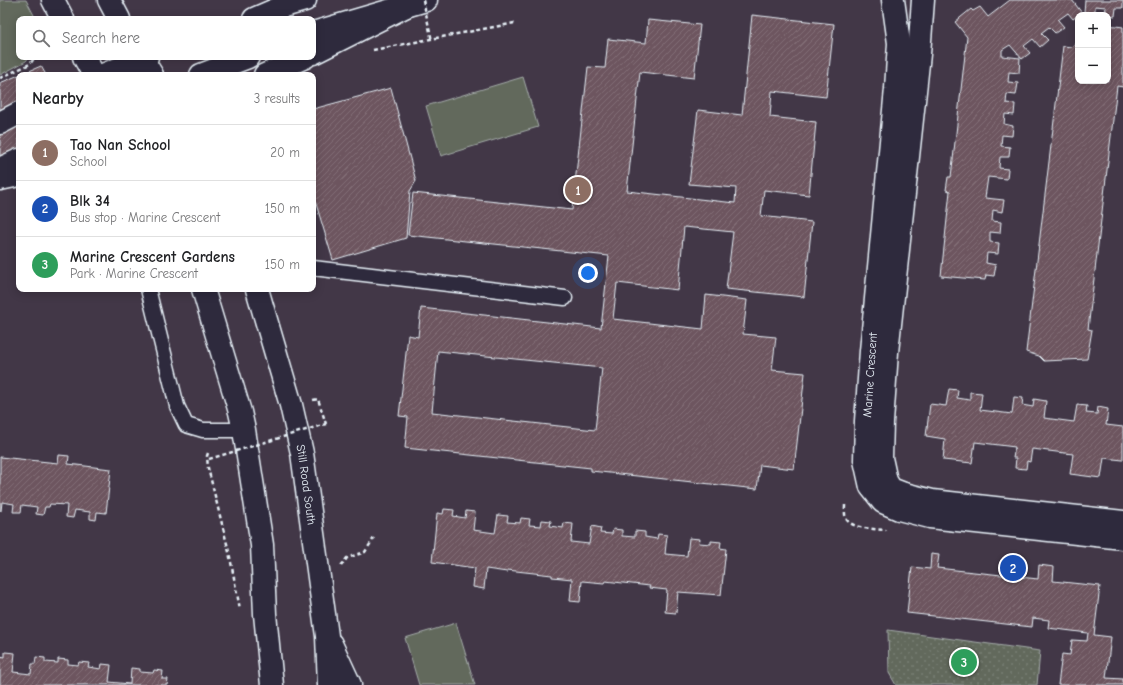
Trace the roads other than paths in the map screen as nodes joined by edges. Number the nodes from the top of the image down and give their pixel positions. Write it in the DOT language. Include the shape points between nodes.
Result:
graph roads {
  1 [pos="53,0"];
  2 [pos="109,0"];
  3 [pos="305,0"];
  4 [pos="893,0"];
  5 [pos="923,0"];
  6 [pos="420,1"];
  7 [pos="61,16"];
  8 [pos="117,16"];
  9 [pos="261,16"];
  10 [pos="316,32"];
  11 [pos="316,52"];
  12 [pos="86,60"];
  13 [pos="240,60"];
  14 [pos="298,60"];
  15 [pos="145,62"];
  16 [pos="92,72"];
  17 [pos="113,72"];
  18 [pos="209,72"];
  19 [pos="272,72"];
  20 [pos="16,115"];
  21 [pos="0,123"];
  22 [pos="16,161"];
  23 [pos="0,169"];
  24 [pos="16,176"];
  25 [pos="0,180"];
  26 [pos="316,268"];
  27 [pos="149,292"];
  28 [pos="204,292"];
  29 [pos="258,292"];
  30 [pos="565,298"];
  31 [pos="244,430"];
  32 [pos="1123,522"];
  33 [pos="1123,538"];
  34 [pos="265,613"];
  35 [pos="327,636"];
  36 [pos="263,685"];
  37 [pos="272,685"];
  38 [pos="329,685"];
  39 [pos="350,685"];
  1 -- 7 [label="main road"];
  2 -- 8 [label="main road"];
  3 -- 9 [label="main road"];
  4 -- 33 [label="main road, Marine Crescent" via="899,43 866,421 865,460 871,487 883,502 930,517"];
  5 -- 32 [label="main road, Marine Crescent" via="886,368 881,458 886,481 891,489 932,501"];
  6 -- 10 [label="main road"];
  6 -- 11 [label="main road"];
  12 -- 16 [label="main road"];
  13 -- 18 [label="main road"];
  14 -- 19 [label="main road"];
  15 -- 17 [label="main road"];
  20 -- 21 [label="main road"];
  22 -- 23 [label="main road"];
  24 -- 25 [label="main road"];
  26 -- 30 [label="lane"];
  27 -- 31 [label="lane" via="177,406 186,425 203,430"];
  28 -- 31 [label="main road"];
  29 -- 35 [label="main road, Still Road South" via="291,405 302,453"];
  31 -- 34 [label="main road" via="262,545"];
  34 -- 36 [label="main road"];
  34 -- 37 [label="main road"];
  35 -- 38 [label="main road, Still Road South"];
  35 -- 39 [label="main road"];
}
